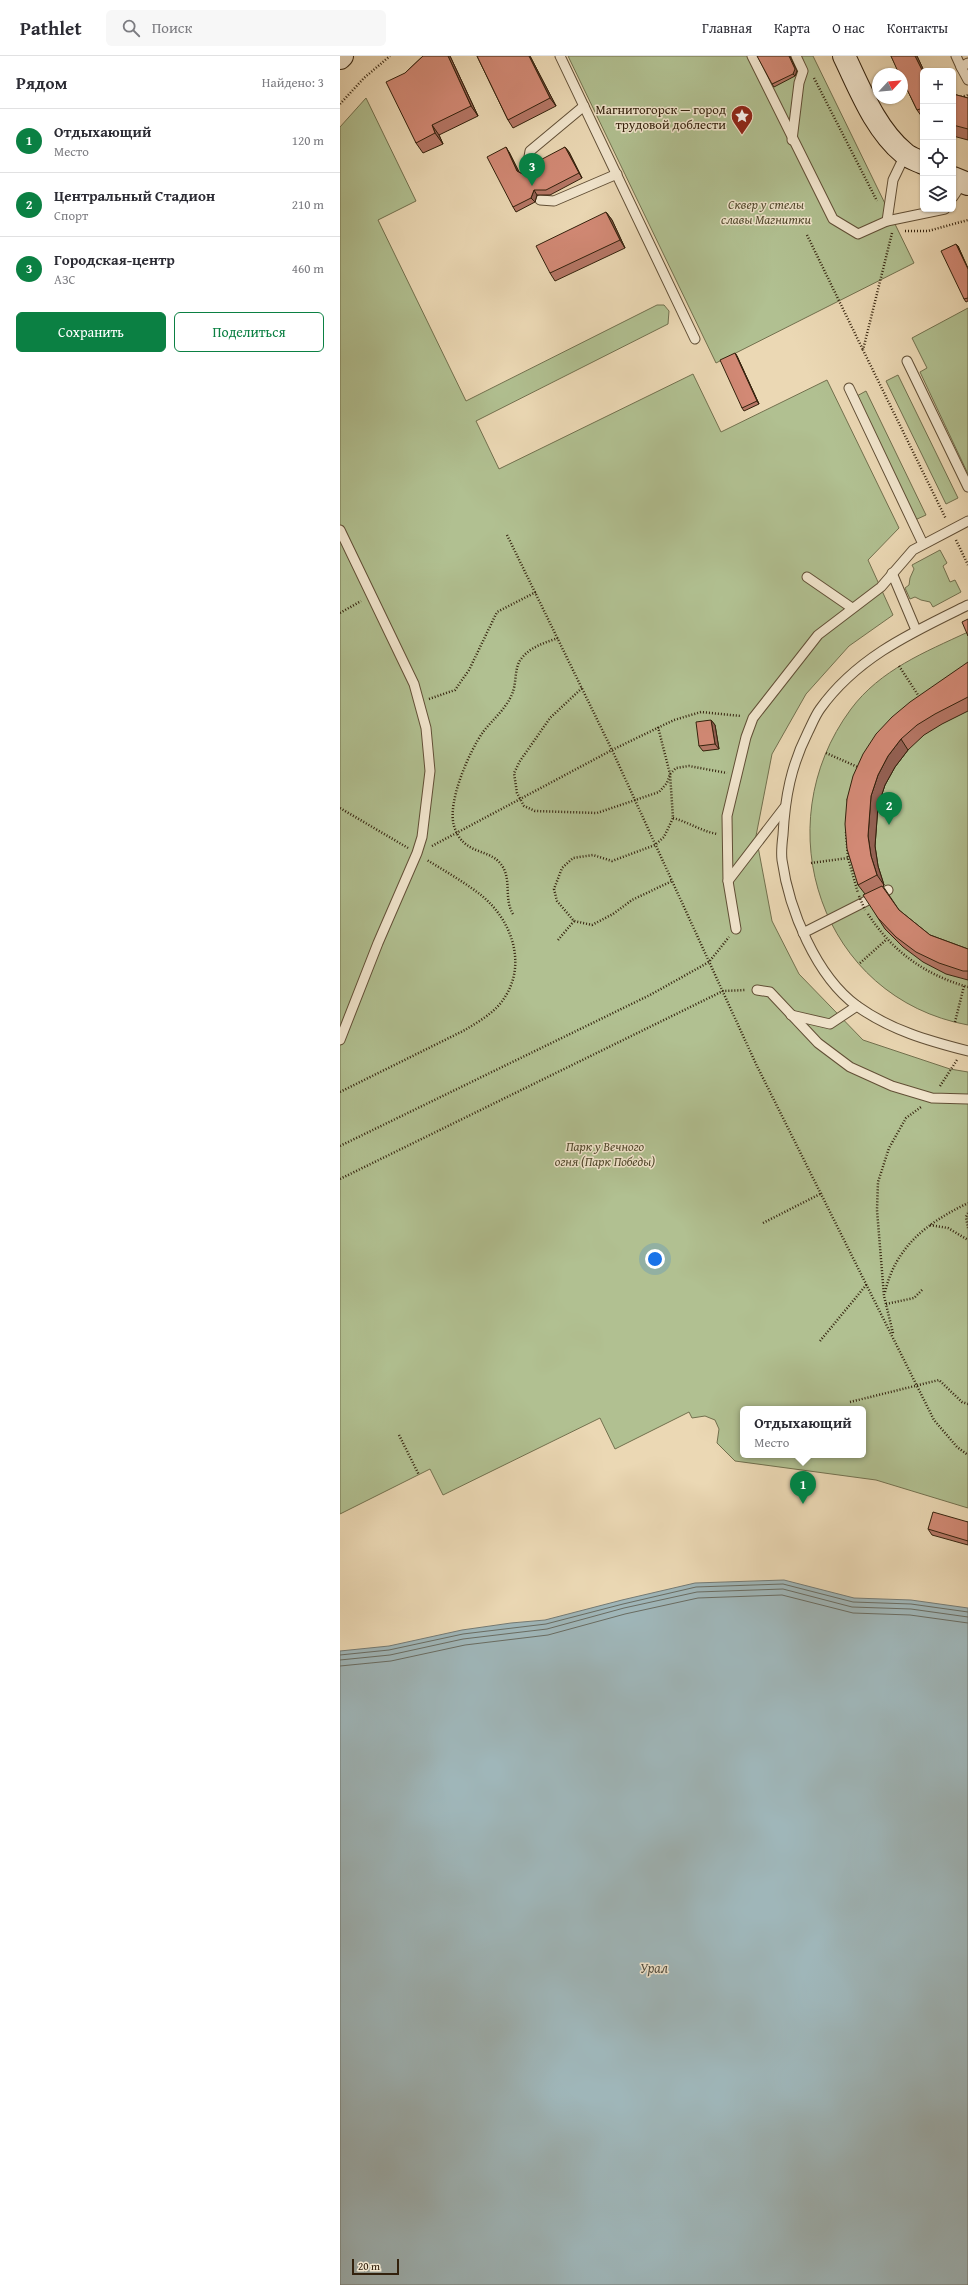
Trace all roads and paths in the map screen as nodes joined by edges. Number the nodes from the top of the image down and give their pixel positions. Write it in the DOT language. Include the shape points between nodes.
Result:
graph roads {
  1 [pos="342,56"];
  2 [pos="390,56"];
  3 [pos="560,56"];
  4 [pos="752,56"];
  5 [pos="796,56"];
  6 [pos="844,56"];
  7 [pos="956,56"];
  8 [pos="340,58"];
  9 [pos="965,65"];
  10 [pos="813,76"];
  11 [pos="968,80"];
  12 [pos="968,95"];
  13 [pos="960,98"];
  14 [pos="340,104"];
  15 [pos="584,106"];
  16 [pos="792,140"];
  17 [pos="914,159"];
  18 [pos="526,174"];
  19 [pos="617,174"];
  20 [pos="540,200"];
  21 [pos="930,212"];
  22 [pos="968,220"];
  23 [pos="887,221"];
  24 [pos="807,235"];
  25 [pos="695,339"];
  26 [pos="863,350"];
  27 [pos="907,361"];
  28 [pos="849,388"];
  29 [pos="968,488"];
  30 [pos="968,521"];
  31 [pos="951,528"];
  32 [pos="340,530"];
  33 [pos="507,535"];
  34 [pos="923,544"];
  35 [pos="968,565"];
  36 [pos="892,573"];
  37 [pos="807,577"];
  38 [pos="536,592"];
  39 [pos="372,594"];
  40 [pos="968,605"];
  41 [pos="852,608"];
  42 [pos="340,613"];
  43 [pos="916,630"];
  44 [pos="558,638"];
  45 [pos="899,666"];
  46 [pos="582,688"];
  47 [pos="924,694"];
  48 [pos="920,698"];
  49 [pos="916,700"];
  50 [pos="419,702"];
  51 [pos="753,718"];
  52 [pos="658,728"];
  53 [pos="612,750"];
  54 [pos="826,753"];
  55 [pos="863,764"];
  56 [pos="670,774"];
  57 [pos="737,774"];
  58 [pos="520,799"];
  59 [pos="634,800"];
  60 [pos="340,808"];
  61 [pos="784,808"];
  62 [pos="673,818"];
  63 [pos="847,827"];
  64 [pos="457,832"];
  65 [pos="727,837"];
  66 [pos="655,845"];
  67 [pos="417,853"];
  68 [pos="848,858"];
  69 [pos="811,863"];
  70 [pos="672,881"];
  71 [pos="728,881"];
  72 [pos="888,890"];
  73 [pos="862,903"];
  74 [pos="513,914"];
  75 [pos="574,921"];
  76 [pos="736,929"];
  77 [pos="803,933"];
  78 [pos="887,939"];
  79 [pos="558,940"];
  80 [pos="709,962"];
  81 [pos="860,964"];
  82 [pos="966,986"];
  83 [pos="757,990"];
  84 [pos="723,991"];
  85 [pos="857,1006"];
  86 [pos="791,1015"];
  87 [pos="955,1022"];
  88 [pos="340,1040"];
  89 [pos="966,1050"];
  90 [pos="340,1092"];
  91 [pos="932,1098"];
  92 [pos="968,1099"];
  93 [pos="340,1146"];
  94 [pos="340,1179"];
  95 [pos="822,1192"];
  96 [pos="968,1203"];
  97 [pos="968,1213"];
  98 [pos="763,1223"];
  99 [pos="929,1225"];
  100 [pos="968,1228"];
  101 [pos="968,1240"];
  102 [pos="867,1284"];
  103 [pos="923,1289"];
  104 [pos="884,1296"];
  105 [pos="886,1304"];
  106 [pos="894,1337"];
  107 [pos="820,1341"];
  108 [pos="917,1385"];
  109 [pos="850,1402"];
  110 [pos="968,1404"];
  111 [pos="399,1435"];
  112 [pos="968,1455"];
  113 [pos="419,1475"];
  1 -- 8 [label="main road"];
  2 -- 14 [label="path" via="364,78"];
  3 -- 15 [label="lane"];
  4 -- 16 [label="lane"];
  5 -- 16 [label="lane" via="803,71 799,83"];
  6 -- 17 [label="main road" via="868,105 887,136"];
  7 -- 9 [label="lane"];
  9 -- 11 [label="lane"];
  10 -- 23 [label="path"];
  12 -- 13 [label="path"];
  15 -- 18 [label="lane" via="530,151"];
  15 -- 19 [label="lane"];
  16 -- 23 [label="lane" via="833,218 858,234"];
  17 -- 23 [label="lane" via="893,180"];
  19 -- 20 [label="lane" via="554,201"];
  19 -- 25 [label="lane"];
  21 -- 23 [label="lane"];
  22 -- 26 [label="path" via="928,231 892,231"];
  24 -- 26 [label="path"];
  26 -- 31 [label="path"];
  27 -- 29 [label="lane"];
  28 -- 34 [label="lane"];
  30 -- 31 [label="lane"];
  31 -- 34 [label="lane"];
  31 -- 35 [label="path"];
  32 -- 39 [label="lane"];
  33 -- 38 [label="path"];
  34 -- 36 [label="lane" via="912,550"];
  36 -- 41 [label="lane" via="881,587"];
  36 -- 43 [label="lane"];
  37 -- 41 [label="lane"];
  38 -- 44 [label="path"];
  38 -- 50 [label="path" via="497,612 469,670 455,690"];
  39 -- 42 [label="path"];
  39 -- 50 [label="lane" via="401,654"];
  40 -- 43 [label="lane"];
  41 -- 51 [label="lane" via="818,635"];
  43 -- 61 [label="lane" via="884,648 854,670 819,710 795,758"];
  44 -- 46 [label="path"];
  44 -- 64 [label="path" via="540,644 520,659 513,693 506,706 475,744 457,788 453,814"];
  45 -- 48 [label="path"];
  46 -- 53 [label="path"];
  46 -- 58 [label="path" via="550,718 520,761 514,773"];
  47 -- 48 [label="path"];
  48 -- 49 [label="path"];
  50 -- 67 [label="lane" via="426,728 430,771 422,837"];
  51 -- 52 [label="path" via="701,712"];
  51 -- 57 [label="lane"];
  52 -- 53 [label="path"];
  52 -- 56 [label="path"];
  53 -- 58 [label="path"];
  53 -- 59 [label="path"];
  54 -- 55 [label="path" via="860,770"];
  56 -- 57 [label="path" via="676,768 689,766"];
  56 -- 59 [label="path" via="667,783 659,792"];
  56 -- 62 [label="path"];
  57 -- 65 [label="lane" via="727,816"];
  58 -- 59 [label="path" via="524,806 535,811 597,813"];
  58 -- 64 [label="path"];
  59 -- 66 [label="path"];
  60 -- 67 [label="path"];
  61 -- 71 [label="lane"];
  61 -- 77 [label="lane" via="782,859 790,898"];
  62 -- 65 [label="path"];
  62 -- 66 [label="path" via="664,837"];
  63 -- 68 [label="path"];
  64 -- 67 [label="path"];
  64 -- 74 [label="path" via="472,849 499,862 506,875 508,903"];
  65 -- 71 [label="lane"];
  66 -- 70 [label="path"];
  66 -- 75 [label="path" via="612,861 593,855 573,858 562,868 554,889 557,901"];
  67 -- 88 [label="lane"];
  67 -- 90 [label="path" via="482,895 506,922 516,964 512,983 503,1000 484,1018"];
  68 -- 69 [label="path"];
  68 -- 73 [label="path"];
  70 -- 75 [label="path" via="632,900 592,925"];
  70 -- 80 [label="path"];
  71 -- 76 [label="lane"];
  72 -- 73 [label="lane"];
  73 -- 77 [label="lane"];
  73 -- 78 [label="path"];
  75 -- 79 [label="path"];
  76 -- 80 [label="path"];
  77 -- 85 [label="lane" via="829,978"];
  78 -- 81 [label="path"];
  78 -- 82 [label="path" via="898,951 920,967 943,979"];
  80 -- 84 [label="path"];
  80 -- 93 [label="path" via="650,995"];
  82 -- 87 [label="path"];
  83 -- 84 [label="path"];
  83 -- 86 [label="lane" via="770,992"];
  84 -- 94 [label="path"];
  84 -- 95 [label="path" via="756,1064"];
  85 -- 86 [label="lane" via="830,1024"];
  85 -- 89 [label="lane" via="894,1027 933,1042"];
  86 -- 91 [label="lane" via="818,1043 850,1067 892,1086"];
  89 -- 91 [label="path"];
  91 -- 92 [label="lane"];
  91 -- 104 [label="path" via="906,1118 889,1148 878,1182 877,1210"];
  95 -- 98 [label="path"];
  95 -- 102 [label="path"];
  96 -- 99 [label="path"];
  97 -- 100 [label="path"];
  99 -- 101 [label="path" via="948,1228"];
  99 -- 104 [label="path" via="901,1252 890,1273"];
  102 -- 106 [label="path"];
  102 -- 107 [label="path"];
  103 -- 105 [label="path" via="914,1298"];
  104 -- 105 [label="path"];
  105 -- 106 [label="path"];
  106 -- 108 [label="path"];
  108 -- 109 [label="path"];
  108 -- 110 [label="path" via="939,1380 962,1402"];
  108 -- 112 [label="path" via="934,1420"];
  111 -- 113 [label="path"];
}
